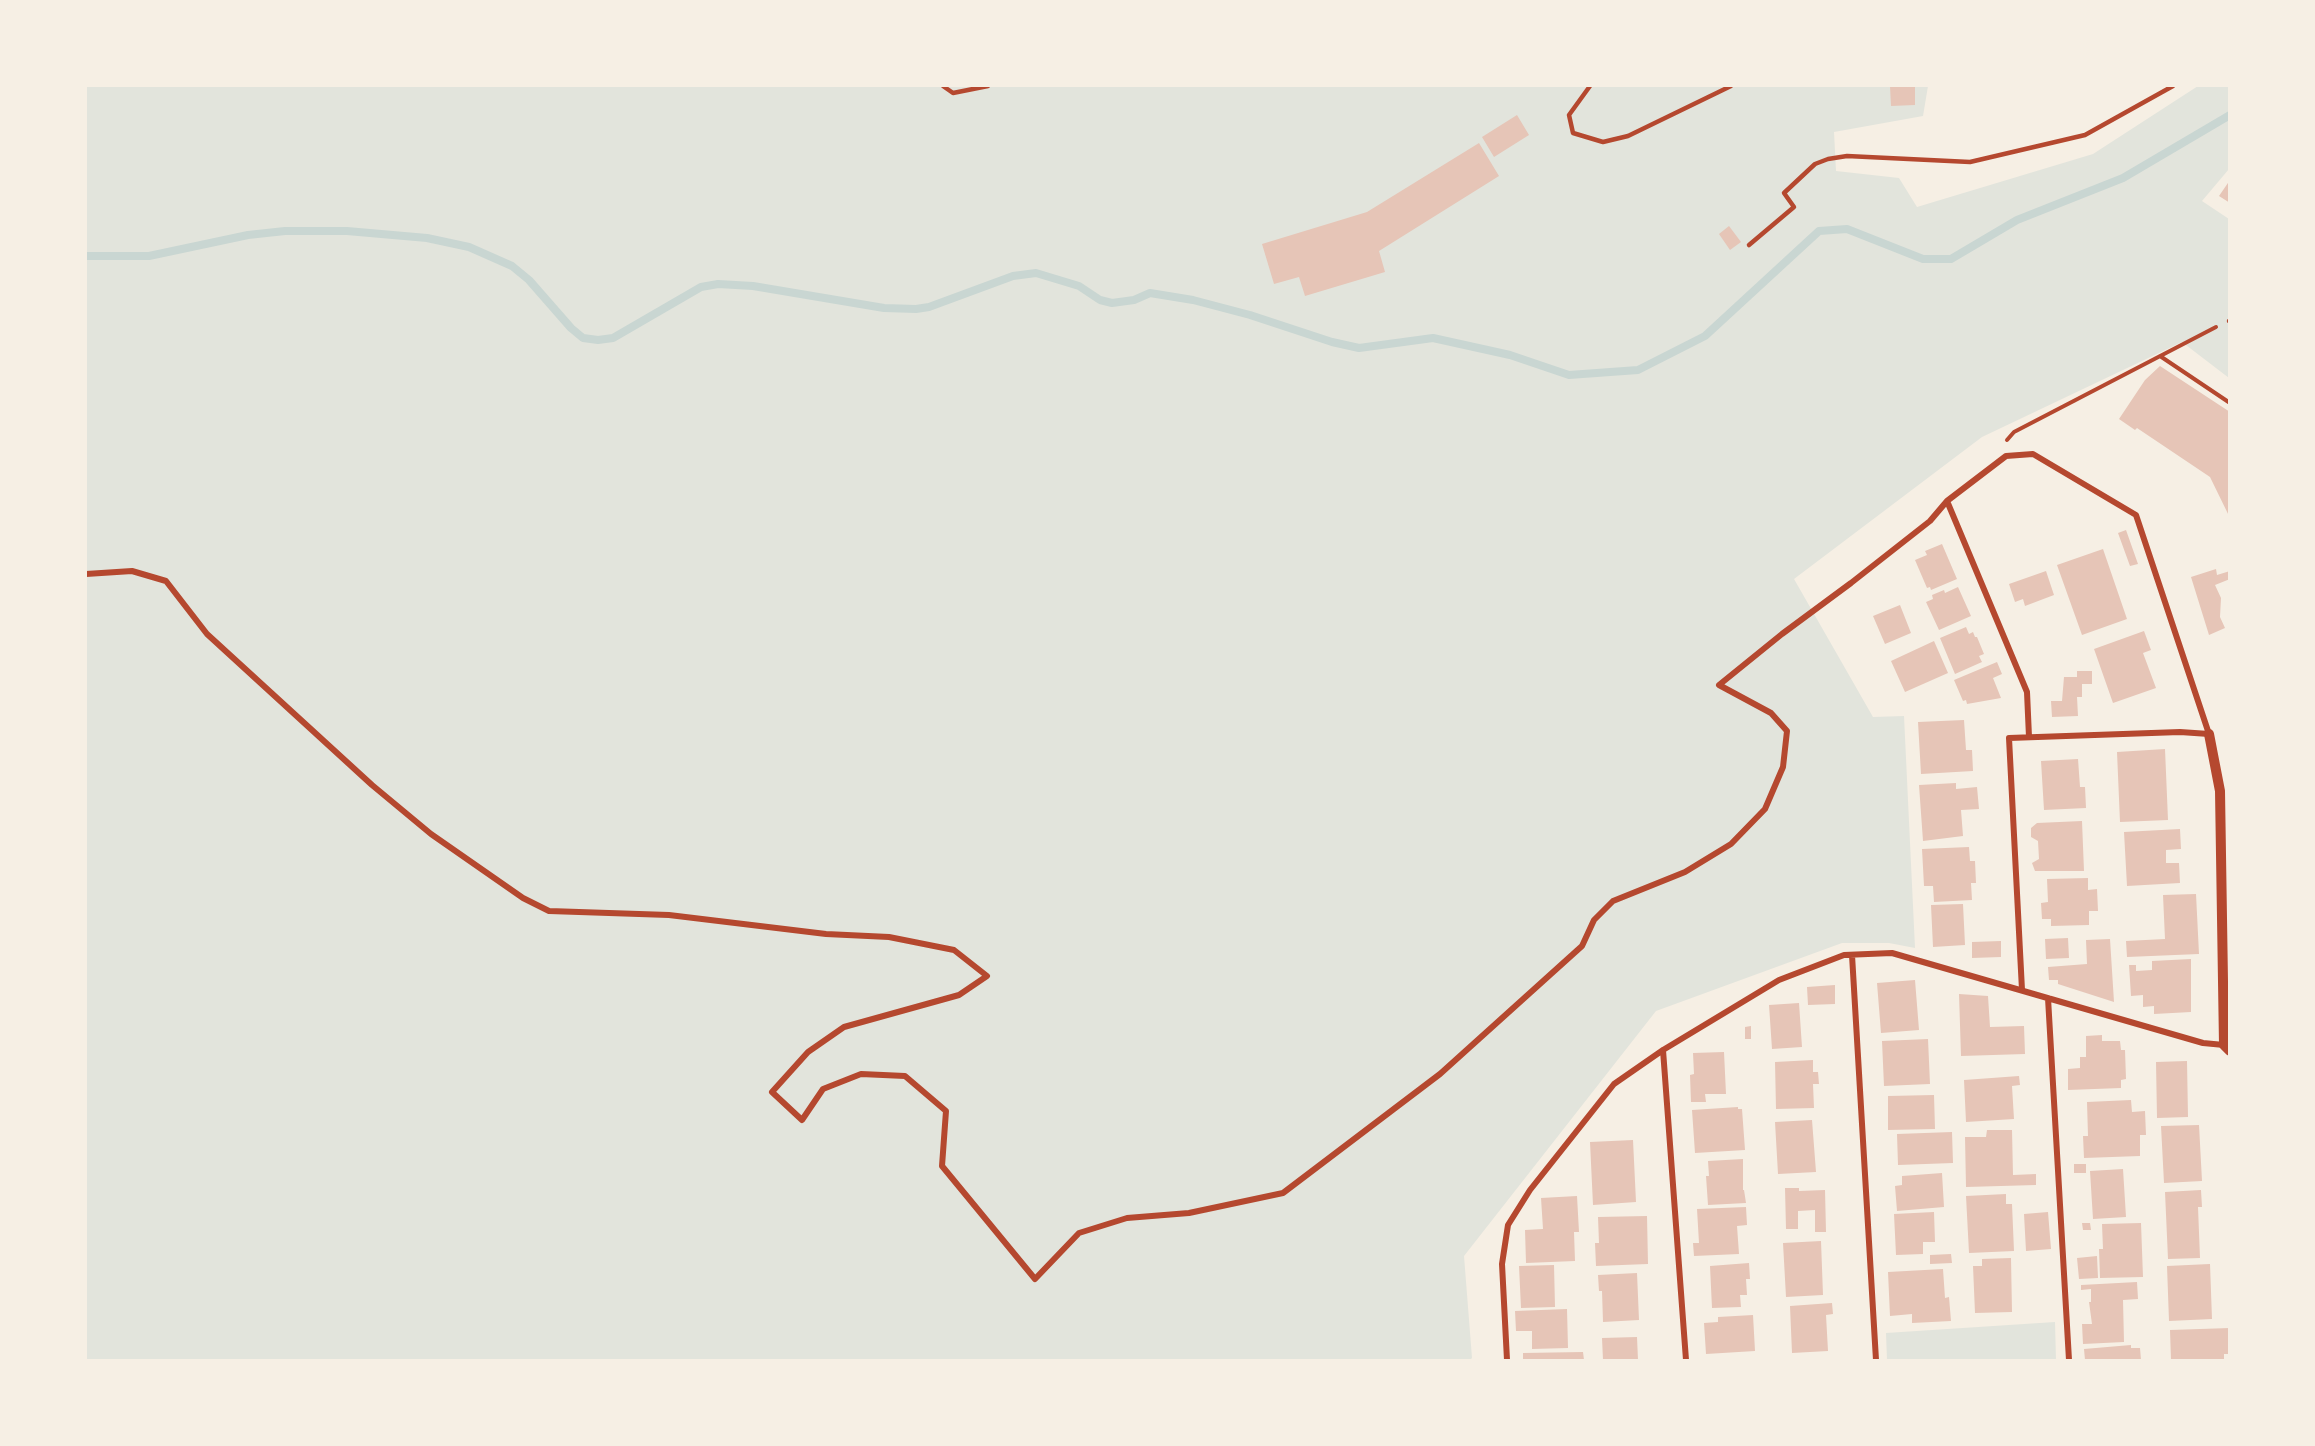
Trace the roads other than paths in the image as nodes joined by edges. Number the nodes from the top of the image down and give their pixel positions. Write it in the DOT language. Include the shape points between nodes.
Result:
graph roads {
  1 [pos="942,86"];
  2 [pos="988,86"];
  3 [pos="1590,86"];
  4 [pos="1731,86"];
  5 [pos="2173,86"];
  6 [pos="1749,245"];
  7 [pos="1947,501"];
  8 [pos="86,574"];
  9 [pos="2210,734"];
  10 [pos="2029,737"];
  11 [pos="1852,955"];
  12 [pos="2022,990"];
  13 [pos="2048,998"];
  14 [pos="2227,1048"];
  15 [pos="1663,1050"];
  16 [pos="1507,1360"];
  17 [pos="1686,1360"];
  18 [pos="1876,1360"];
  19 [pos="2069,1360"];
  1 -- 2 [label="lane" via="953,93"];
  3 -- 4 [label="lane" via="1569,115 1573,133 1603,142 1628,136"];
  5 -- 6 [label="lane" via="2085,135 1970,162 1847,156 1828,159 1815,164 1784,193 1794,207"];
  7 -- 8 [label="street" via="1930,521 1719,686 1771,713 1787,731 1783,767 1765,809 1731,844 1685,872 1612,901 1594,920 1582,946 1449,1066 1283,1193 1189,1213 1127,1218 1079,1233 1035,1279 942,1166 946,1111 904,1076 861,1074 823,1089 802,1120 772,1092 808,1052 844,1027 959,995 987,976 954,950 889,937 826,934 669,915 549,911 523,898 431,834 372,786 207,634 166,581 132,571"];
  7 -- 9 [label="street" via="2006,456 2033,454 2136,515"];
  7 -- 10 [label="street" via="2026,692"];
  9 -- 10 [label="street"];
  9 -- 14 [label="street" via="2220,791"];
  10 -- 12 [label="street" via="2009,738"];
  11 -- 12 [label="street" via="1892,954"];
  11 -- 15 [label="street" via="1779,980"];
  11 -- 18 [label="street"];
  12 -- 13 [label="street"];
  13 -- 14 [label="street"];
  13 -- 19 [label="street"];
  15 -- 16 [label="street" via="1614,1084 1530,1190 1508,1225 1502,1264"];
  15 -- 17 [label="street"];
}
